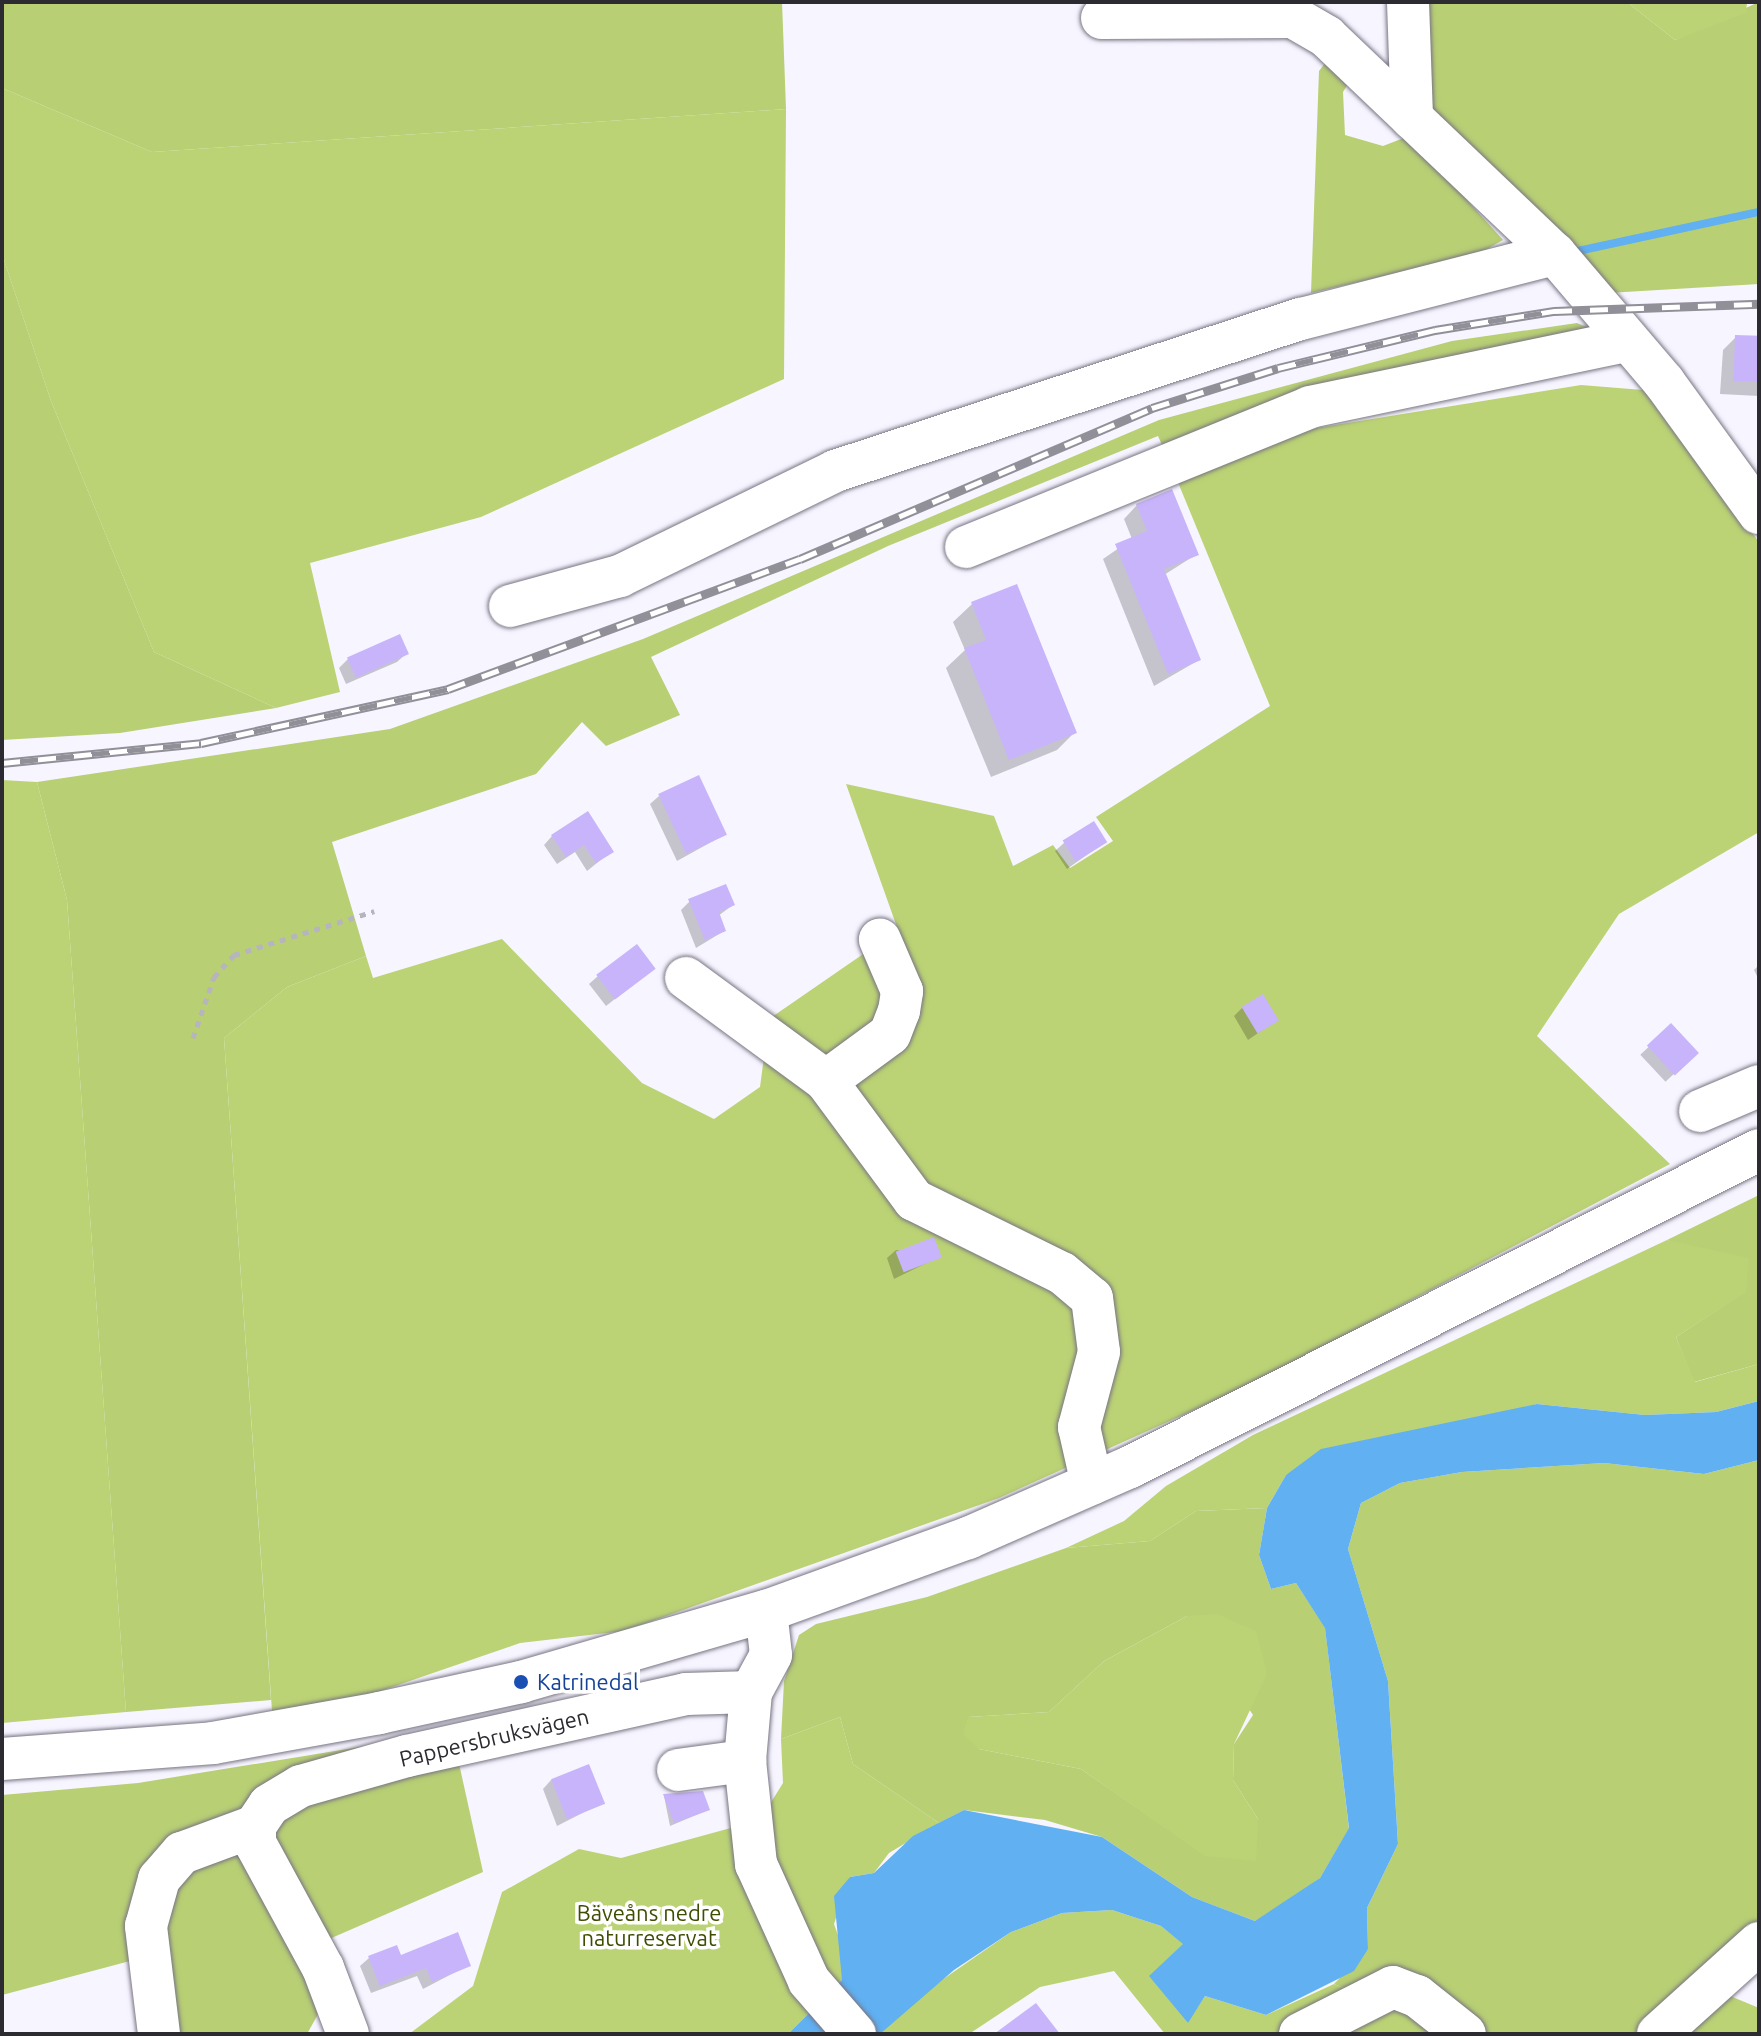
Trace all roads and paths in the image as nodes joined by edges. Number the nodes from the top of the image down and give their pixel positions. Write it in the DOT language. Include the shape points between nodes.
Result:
graph roads {
  1 [pos="1408,2"];
  2 [pos="1102,18"];
  3 [pos="1412,118"];
  4 [pos="1555,254"];
  5 [pos="1627,341"];
  6 [pos="1759,513"];
  7 [pos="966,547"];
  8 [pos="510,606"];
  9 [pos="374,911"];
  10 [pos="880,940"];
  11 [pos="686,978"];
  12 [pos="193,1038"];
  13 [pos="826,1081"];
  14 [pos="1759,1086"];
  15 [pos="1700,1111"];
  16 [pos="1759,1150"];
  17 [pos="1092,1484"];
  18 [pos="766,1611"];
  19 [pos="751,1692"];
  20 [pos="2,1759"];
  21 [pos="745,1761"];
  22 [pos="678,1770"];
  23 [pos="255,1826"];
  24 [pos="1759,1943"];
  25 [pos="159,2034"];
  26 [pos="348,2034"];
  27 [pos="855,2034"];
  28 [pos="1300,2034"];
  29 [pos="1465,2034"];
  30 [pos="1658,2034"];
  1 -- 3 [label="street"];
  2 -- 3 [label="street" via="1293,17 1327,37"];
  3 -- 4 [label="street"];
  4 -- 5 [label="street"];
  4 -- 8 [label="street" via="1301,319 835,471 620,576"];
  5 -- 6 [label="street"];
  5 -- 7 [label="street" via="1310,407"];
  9 -- 12 [label="path" via="234,955 214,977"];
  10 -- 13 [label="street" via="902,991 899,1011 890,1034"];
  11 -- 13 [label="street"];
  13 -- 17 [label="street" via="914,1200 1062,1273 1092,1298 1099,1352 1079,1427"];
  14 -- 15 [label="street"];
  16 -- 17 [label="street"];
  17 -- 18 [label="street"];
  18 -- 19 [label="street" via="771,1655"];
  18 -- 20 [label="street" via="521,1682 379,1713 213,1743"];
  19 -- 21 [label="street"];
  19 -- 23 [label="street, Pappersbruksvägen" via="686,1694 407,1756 301,1786 269,1805"];
  21 -- 22 [label="street"];
  21 -- 27 [label="street" via="756,1864 809,1981"];
  23 -- 25 [label="street, Pappersbruksvägen" via="182,1853 159,1879 146,1926"];
  23 -- 26 [label="street" via="255,1843 323,1968"];
  24 -- 30 [label="street"];
  28 -- 29 [label="street" via="1393,1987 1417,1996"];
}
